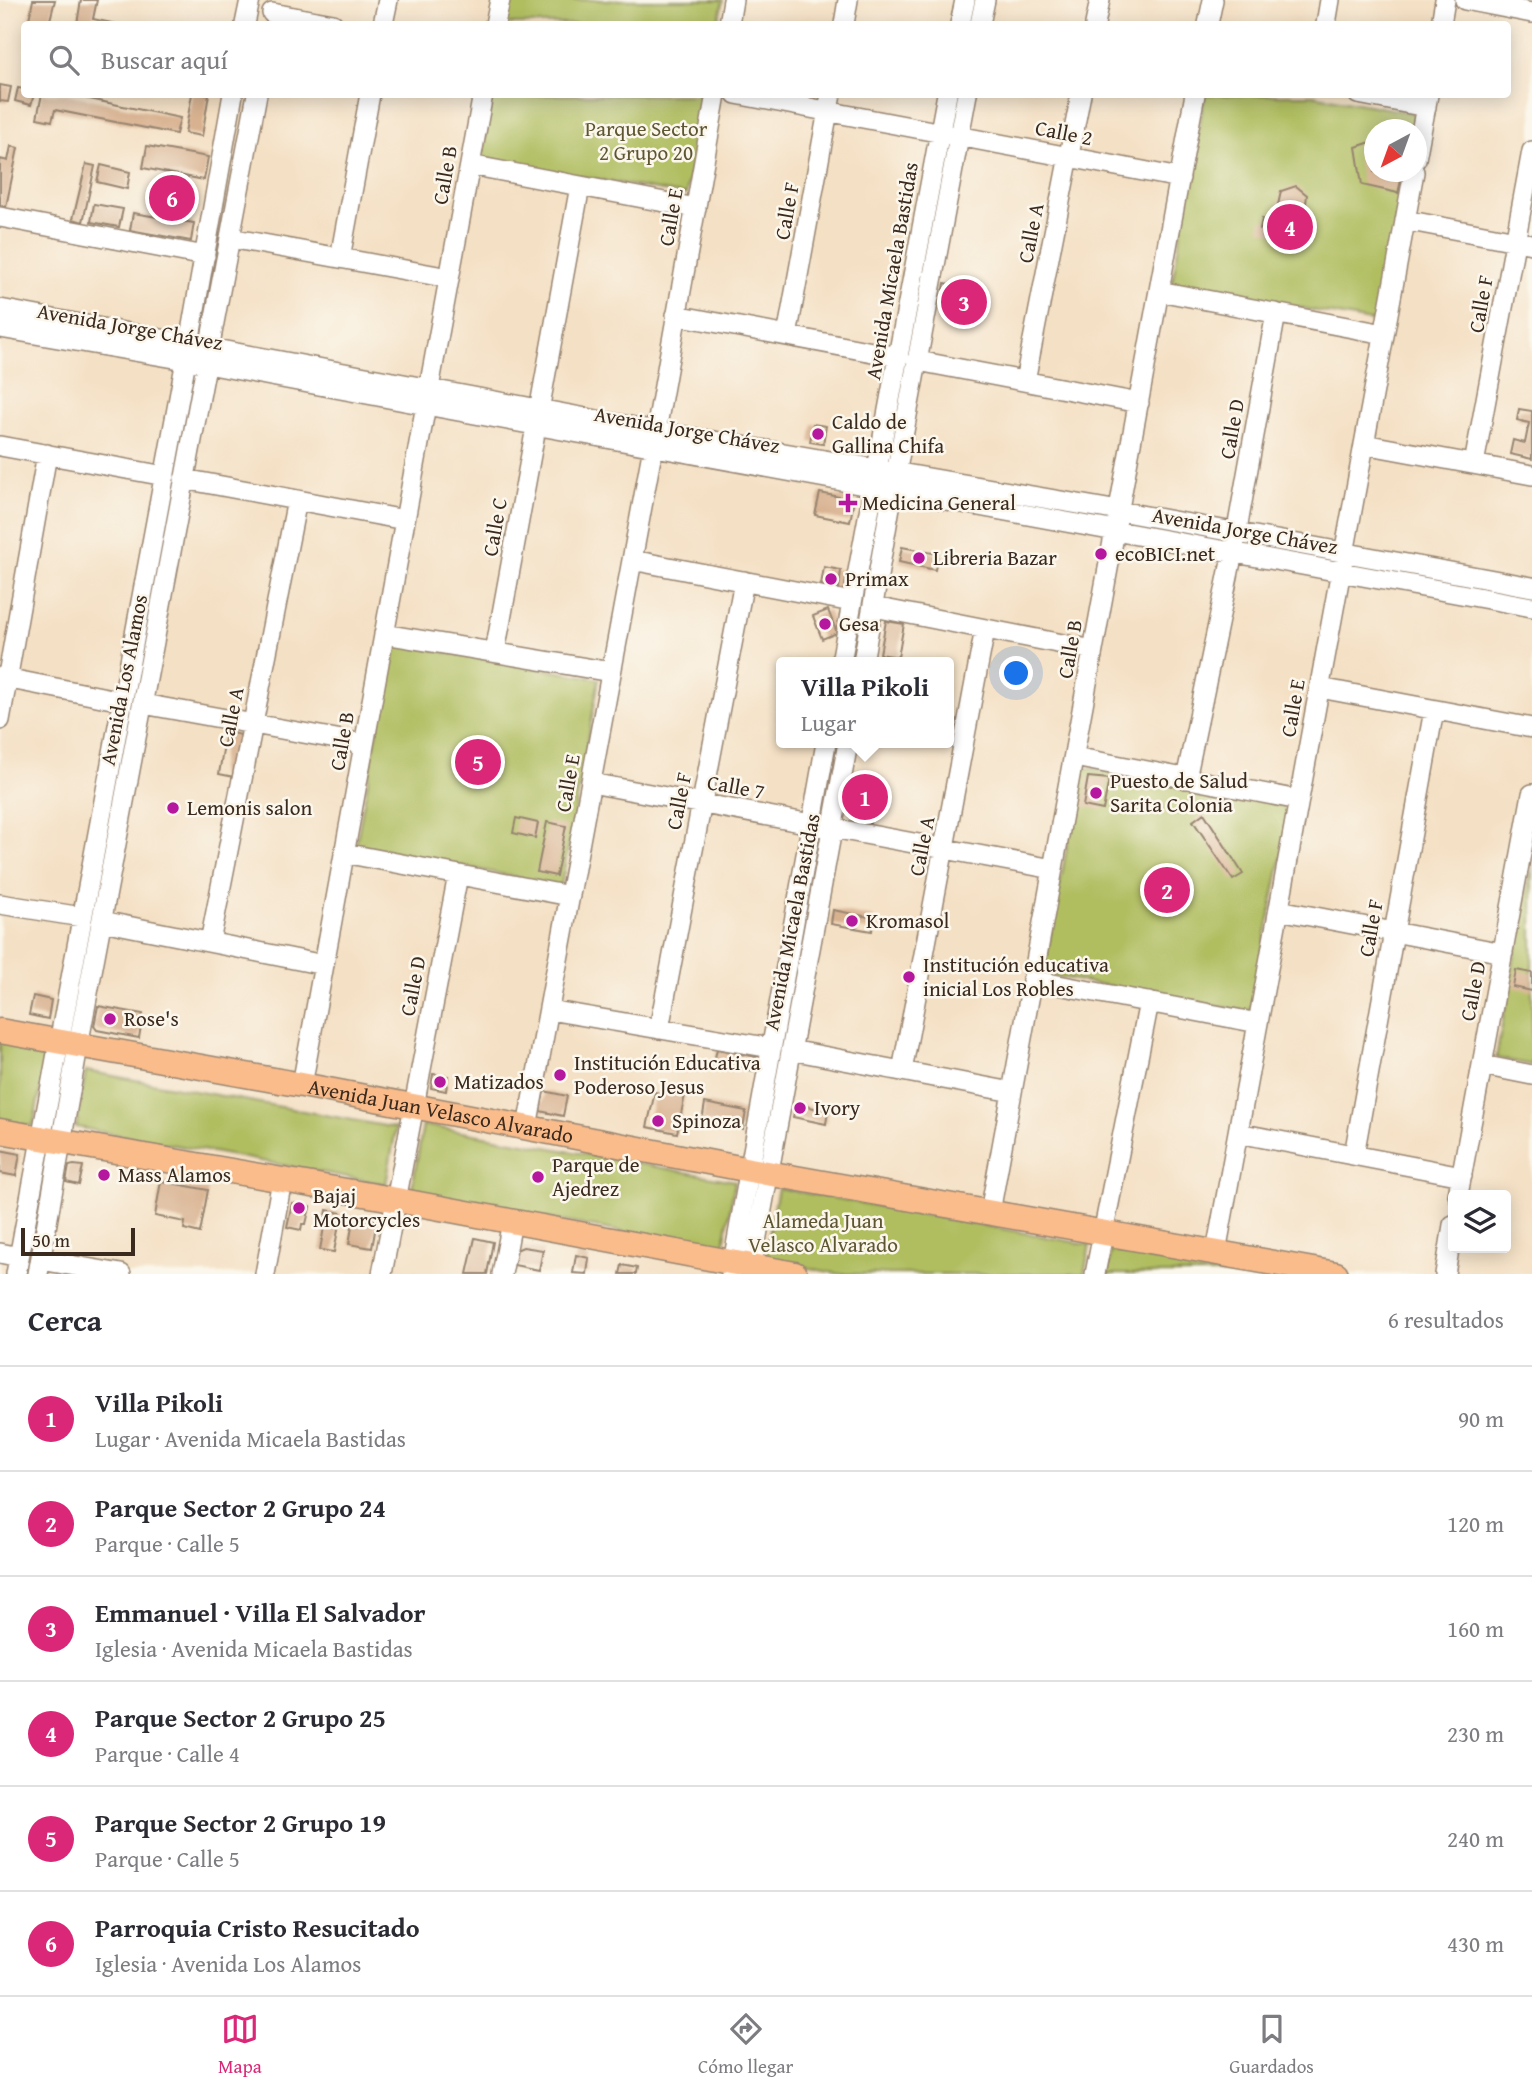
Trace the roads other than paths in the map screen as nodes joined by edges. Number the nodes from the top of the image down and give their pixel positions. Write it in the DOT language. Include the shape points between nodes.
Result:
graph roads {
  1 [pos="250,0"];
  2 [pos="388,0"];
  3 [pos="500,0"];
  4 [pos="733,0"];
  5 [pos="848,0"];
  6 [pos="965,0"];
  7 [pos="985,0"];
  8 [pos="1100,0"];
  9 [pos="1213,0"];
  10 [pos="1330,0"];
  11 [pos="1446,0"];
  12 [pos="1465,0"];
  13 [pos="272,13"];
  14 [pos="1532,13"];
  15 [pos="246,21"];
  16 [pos="316,21"];
  17 [pos="384,21"];
  18 [pos="496,21"];
  19 [pos="730,21"];
  20 [pos="844,21"];
  21 [pos="961,21"];
  22 [pos="981,21"];
  23 [pos="1096,21"];
  24 [pos="1209,21"];
  25 [pos="1326,21"];
  26 [pos="1442,21"];
  27 [pos="232,98"];
  28 [pos="256,98"];
  29 [pos="369,98"];
  30 [pos="482,98"];
  31 [pos="715,98"];
  32 [pos="778,98"];
  33 [pos="947,98"];
  34 [pos="965,98"];
  35 [pos="1081,98"];
  36 [pos="1194,98"];
  37 [pos="1397,98"];
  38 [pos="1427,101"];
  39 [pos="830,103"];
  40 [pos="1424,119"];
  41 [pos="950,134"];
  42 [pos="1532,151"];
  43 [pos="1069,157"];
  44 [pos="470,165"];
  45 [pos="1180,178"];
  46 [pos="1412,182"];
  47 [pos="580,186"];
  48 [pos="696,208"];
  49 [pos="0,216"];
  50 [pos="1405,220"];
  51 [pos="230,238"];
  52 [pos="1524,242"];
  53 [pos="205,256"];
  54 [pos="340,258"];
  55 [pos="449,278"];
  56 [pos="1159,291"];
  57 [pos="0,309"];
  58 [pos="1276,313"];
  59 [pos="677,315"];
  60 [pos="0,328"];
  61 [pos="1384,334"];
  62 [pos="787,336"];
  63 [pos="187,351"];
  64 [pos="208,356"];
  65 [pos="909,359"];
  66 [pos="1025,381"];
  67 [pos="427,397"];
  68 [pos="1139,403"];
  69 [pos="538,417"];
  70 [pos="654,439"];
  71 [pos="1364,444"];
  72 [pos="0,446"];
  73 [pos="47,454"];
  74 [pos="1474,464"];
  75 [pos="164,475"];
  76 [pos="1532,475"];
  77 [pos="184,479"];
  78 [pos="885,480"];
  79 [pos="296,500"];
  80 [pos="1119,510"];
  81 [pos="405,520"];
  82 [pos="1115,531"];
  83 [pos="1234,543"];
  84 [pos="1345,552"];
  85 [pos="632,560"];
  86 [pos="1341,572"];
  87 [pos="744,581"];
  88 [pos="1532,587"];
  89 [pos="852,601"];
  90 [pos="874,607"];
  91 [pos="1532,607"];
  92 [pos="985,629"];
  93 [pos="384,634"];
  94 [pos="1093,650"];
  95 [pos="495,653"];
  96 [pos="842,657"];
  97 [pos="864,657"];
  98 [pos="611,672"];
  99 [pos="4,678"];
  100 [pos="1320,688"];
  101 [pos="122,701"];
  102 [pos="143,704"];
  103 [pos="1434,709"];
  104 [pos="0,720"];
  105 [pos="253,723"];
  106 [pos="1532,728"];
  107 [pos="364,744"];
  108 [pos="825,748"];
  109 [pos="847,748"];
  110 [pos="1074,757"];
  111 [pos="1186,779"];
  112 [pos="591,783"];
  113 [pos="1532,794"];
  114 [pos="1299,800"];
  115 [pos="702,803"];
  116 [pos="811,824"];
  117 [pos="832,827"];
  118 [pos="1528,838"];
  119 [pos="944,849"];
  120 [pos="344,853"];
  121 [pos="1053,869"];
  122 [pos="458,875"];
  123 [pos="570,896"];
  124 [pos="0,904"];
  125 [pos="1279,910"];
  126 [pos="82,917"];
  127 [pos="102,921"];
  128 [pos="1394,932"];
  129 [pos="210,942"];
  130 [pos="1503,953"];
  131 [pos="324,965"];
  132 [pos="1032,980"];
  133 [pos="1149,1002"];
  134 [pos="549,1010"];
  135 [pos="1258,1023"];
  136 [pos="659,1029"];
  137 [pos="0,1031"];
  138 [pos="68,1044"];
  139 [pos="781,1049"];
  140 [pos="1482,1065"];
  141 [pos="902,1071"];
  142 [pos="1532,1075"];
  143 [pos="302,1085"];
  144 [pos="1012,1092"];
  145 [pos="414,1106"];
  146 [pos="527,1128"];
  147 [pos="0,1131"];
  148 [pos="1238,1133"];
  149 [pos="52,1141"];
  150 [pos="1354,1155"];
  151 [pos="759,1171"];
  152 [pos="282,1180"];
  153 [pos="1460,1185"];
  154 [pos="396,1200"];
  155 [pos="990,1212"];
  156 [pos="512,1222"];
  157 [pos="1102,1232"];
  158 [pos="1216,1252"];
  159 [pos="1448,1253"];
  160 [pos="12,1262"];
  161 [pos="39,1267"];
  162 [pos="741,1269"];
  163 [pos="121,1274"];
  164 [pos="265,1274"];
  165 [pos="382,1274"];
  166 [pos="502,1274"];
  167 [pos="795,1274"];
  168 [pos="1095,1274"];
  169 [pos="1336,1274"];
  170 [pos="1445,1274"];
  1 -- 15 [label="street"];
  2 -- 17 [label="street"];
  3 -- 18 [label="street"];
  4 -- 19 [label="street"];
  5 -- 20 [label="street"];
  6 -- 21 [label="street"];
  7 -- 22 [label="street"];
  8 -- 23 [label="street"];
  9 -- 24 [label="street"];
  10 -- 25 [label="street"];
  11 -- 26 [label="street"];
  12 -- 14 [label="street"];
  13 -- 16 [label="street"];
  27 -- 53 [label="street, Avenida Los Alamos"];
  28 -- 51 [label="street, Avenida Los Alamos"];
  29 -- 54 [label="street"];
  30 -- 44 [label="street, Calle B"];
  31 -- 48 [label="street, Calle E"];
  32 -- 39 [label="street"];
  33 -- 41 [label="street, Avenida Micaela Bastidas"];
  34 -- 41 [label="street, Avenida Micaela Bastidas"];
  35 -- 43 [label="street, Calle A"];
  36 -- 45 [label="street, Calle B"];
  37 -- 38 [label="street"];
  38 -- 40 [label="street"];
  39 -- 41 [label="street"];
  39 -- 62 [label="street, Calle F"];
  41 -- 43 [label="street, Calle 2"];
  41 -- 65 [label="street, Avenida Micaela Bastidas"];
  42 -- 52 [label="street, Calle F"];
  43 -- 45 [label="street, Calle 2"];
  43 -- 66 [label="street, Calle A"];
  44 -- 47 [label="street"];
  44 -- 55 [label="street, Calle B"];
  45 -- 56 [label="street, Calle B"];
  46 -- 50 [label="street, Calle E"];
  47 -- 48 [label="street"];
  47 -- 69 [label="street"];
  48 -- 59 [label="street, Calle E"];
  49 -- 53 [label="street"];
  50 -- 52 [label="street"];
  50 -- 61 [label="street, Calle E"];
  51 -- 54 [label="street"];
  51 -- 64 [label="street, Avenida Los Alamos"];
  52 -- 74 [label="street, Calle F"];
  53 -- 63 [label="street, Avenida Los Alamos"];
  54 -- 55 [label="street"];
  55 -- 67 [label="street, Calle B"];
  56 -- 58 [label="street"];
  56 -- 68 [label="street, Calle B"];
  57 -- 63 [label="street, Avenida Jorge Chávez"];
  58 -- 61 [label="street"];
  58 -- 83 [label="street, Calle D"];
  59 -- 62 [label="street"];
  59 -- 70 [label="street, Calle E"];
  60 -- 63 [label="street, Avenida Jorge Chávez"];
  61 -- 71 [label="street, Calle E"];
  62 -- 65 [label="street"];
  63 -- 64 [label="street, Avenida Jorge Chávez"];
  63 -- 75 [label="street, Avenida Los Alamos"];
  64 -- 67 [label="street, Avenida Jorge Chávez"];
  64 -- 77 [label="street, Avenida Los Alamos"];
  65 -- 66 [label="street"];
  65 -- 78 [label="street, Avenida Micaela Bastidas"];
  66 -- 68 [label="street"];
  67 -- 69 [label="street, Avenida Jorge Chávez"];
  67 -- 81 [label="street, Calle B"];
  68 -- 80 [label="street, Calle B"];
  69 -- 70 [label="street, Avenida Jorge Chávez"];
  69 -- 95 [label="street, Calle C"];
  70 -- 78 [label="street, Avenida Jorge Chávez"];
  70 -- 85 [label="street, Calle E"];
  71 -- 74 [label="street"];
  71 -- 84 [label="street, Calle E"];
  72 -- 73 [label="street"];
  73 -- 75 [label="street"];
  73 -- 99 [label="street"];
  74 -- 76 [label="street"];
  75 -- 101 [label="street, Avenida Los Alamos"];
  77 -- 79 [label="street"];
  77 -- 102 [label="street, Avenida Los Alamos"];
  78 -- 80 [label="street, Avenida Jorge Chávez"];
  78 -- 82 [label="street, Avenida Jorge Chávez"];
  78 -- 89 [label="street, Avenida Micaela Bastidas"];
  78 -- 90 [label="street, Avenida Micaela Bastidas"];
  79 -- 81 [label="street"];
  79 -- 105 [label="street, Calle A"];
  80 -- 82 [label="street, Calle B"];
  80 -- 83 [label="street, Avenida Jorge Chávez"];
  81 -- 93 [label="street, Calle B"];
  82 -- 83 [label="street, Avenida Jorge Chávez"];
  82 -- 94 [label="street, Calle B"];
  83 -- 84 [label="street, Avenida Jorge Chávez"];
  83 -- 86 [label="street, Avenida Jorge Chávez"];
  83 -- 111 [label="street"];
  84 -- 86 [label="street, Calle E"];
  84 -- 88 [label="street, Avenida Jorge Chávez"];
  85 -- 87 [label="street"];
  85 -- 98 [label="street, Calle E"];
  86 -- 91 [label="street, Avenida Jorge Chávez"];
  86 -- 100 [label="street, Calle E"];
  87 -- 89 [label="street"];
  87 -- 115 [label="street, Calle F"];
  89 -- 96 [label="street, Avenida Micaela Bastidas"];
  90 -- 92 [label="street"];
  90 -- 97 [label="street, Avenida Micaela Bastidas"];
  92 -- 94 [label="street"];
  92 -- 119 [label="street, Calle A"];
  93 -- 95 [label="street"];
  93 -- 107 [label="street, Calle B"];
  94 -- 110 [label="street, Calle B"];
  95 -- 98 [label="street"];
  98 -- 112 [label="street, Calle E"];
  99 -- 101 [label="street"];
  99 -- 104 [label="street"];
  100 -- 103 [label="street"];
  100 -- 114 [label="street, Calle E"];
  101 -- 126 [label="street, Avenida Los Alamos"];
  102 -- 105 [label="street"];
  102 -- 127 [label="street, Avenida Los Alamos"];
  103 -- 106 [label="street"];
  103 -- 128 [label="street, Calle F"];
  105 -- 107 [label="street"];
  105 -- 129 [label="street, Calle A"];
  107 -- 120 [label="street, Calle B"];
  108 -- 116 [label="street, Avenida Micaela Bastidas"];
  109 -- 117 [label="street, Avenida Micaela Bastidas"];
  110 -- 111 [label="street"];
  110 -- 121 [label="street, Calle B"];
  111 -- 114 [label="street"];
  112 -- 115 [label="street, Calle 7"];
  112 -- 123 [label="street, Calle E"];
  113 -- 118 [label="street, Calle D"];
  114 -- 125 [label="street, Calle E"];
  115 -- 116 [label="street, Calle 7"];
  115 -- 136 [label="street, Calle F"];
  116 -- 117 [label="street, Calle 7"];
  116 -- 139 [label="street, Avenida Micaela Bastidas"];
  117 -- 119 [label="street"];
  117 -- 139 [label="street, Avenida Micaela Bastidas"];
  118 -- 130 [label="street, Calle D"];
  119 -- 121 [label="street"];
  119 -- 141 [label="street, Calle A"];
  120 -- 122 [label="street"];
  120 -- 131 [label="street, Calle B"];
  121 -- 132 [label="street, Calle B"];
  122 -- 123 [label="street"];
  122 -- 145 [label="street, Calle D"];
  123 -- 134 [label="street, Calle E"];
  124 -- 126 [label="street"];
  125 -- 128 [label="street"];
  125 -- 135 [label="street, Calle E"];
  126 -- 138 [label="street, Avenida Los Alamos"];
  127 -- 129 [label="street"];
  127 -- 138 [label="street, Avenida Los Alamos"];
  128 -- 130 [label="street"];
  128 -- 150 [label="street, Calle F"];
  129 -- 131 [label="street"];
  130 -- 140 [label="street, Calle D"];
  131 -- 143 [label="street, Calle B"];
  132 -- 133 [label="street"];
  132 -- 144 [label="street, Calle B"];
  133 -- 135 [label="street"];
  133 -- 157 [label="street"];
  134 -- 136 [label="street"];
  134 -- 146 [label="street, Calle E"];
  135 -- 148 [label="street, Calle E"];
  136 -- 139 [label="street"];
  137 -- 138 [label="main road, Avenida Juan Velasco Alvarado"];
  138 -- 143 [label="main road, Avenida Juan Velasco Alvarado"];
  138 -- 149 [label="street, Avenida Los Alamos"];
  139 -- 141 [label="street"];
  139 -- 151 [label="street, Avenida Micaela Bastidas"];
  140 -- 142 [label="street"];
  140 -- 153 [label="street, Calle D"];
  141 -- 144 [label="street"];
  143 -- 145 [label="main road, Avenida Juan Velasco Alvarado"];
  144 -- 155 [label="street, Calle B"];
  145 -- 146 [label="main road, Avenida Juan Velasco Alvarado"];
  145 -- 154 [label="street"];
  146 -- 151 [label="main road, Avenida Juan Velasco Alvarado"];
  147 -- 149 [label="main road"];
  148 -- 150 [label="street"];
  148 -- 158 [label="street, Calle E"];
  149 -- 152 [label="main road"];
  149 -- 160 [label="street, Avenida Los Alamos"];
  149 -- 161 [label="street, Avenida Los Alamos"];
  150 -- 153 [label="street"];
  151 -- 155 [label="main road, Avenida Juan Velasco Alvarado"];
  151 -- 162 [label="street, Avenida Micaela Bastidas"];
  152 -- 154 [label="main road"];
  152 -- 164 [label="street"];
  154 -- 156 [label="main road"];
  154 -- 165 [label="street"];
  155 -- 157 [label="main road, Avenida Juan Velasco Alvarado"];
  156 -- 162 [label="main road"];
  156 -- 166 [label="street"];
  157 -- 158 [label="main road, Avenida Juan Velasco Alvarado"];
  157 -- 168 [label="street"];
  158 -- 169 [label="main road, Avenida Juan Velasco Alvarado"];
  159 -- 170 [label="street"];
  161 -- 163 [label="street"];
  162 -- 167 [label="main road"];
}
